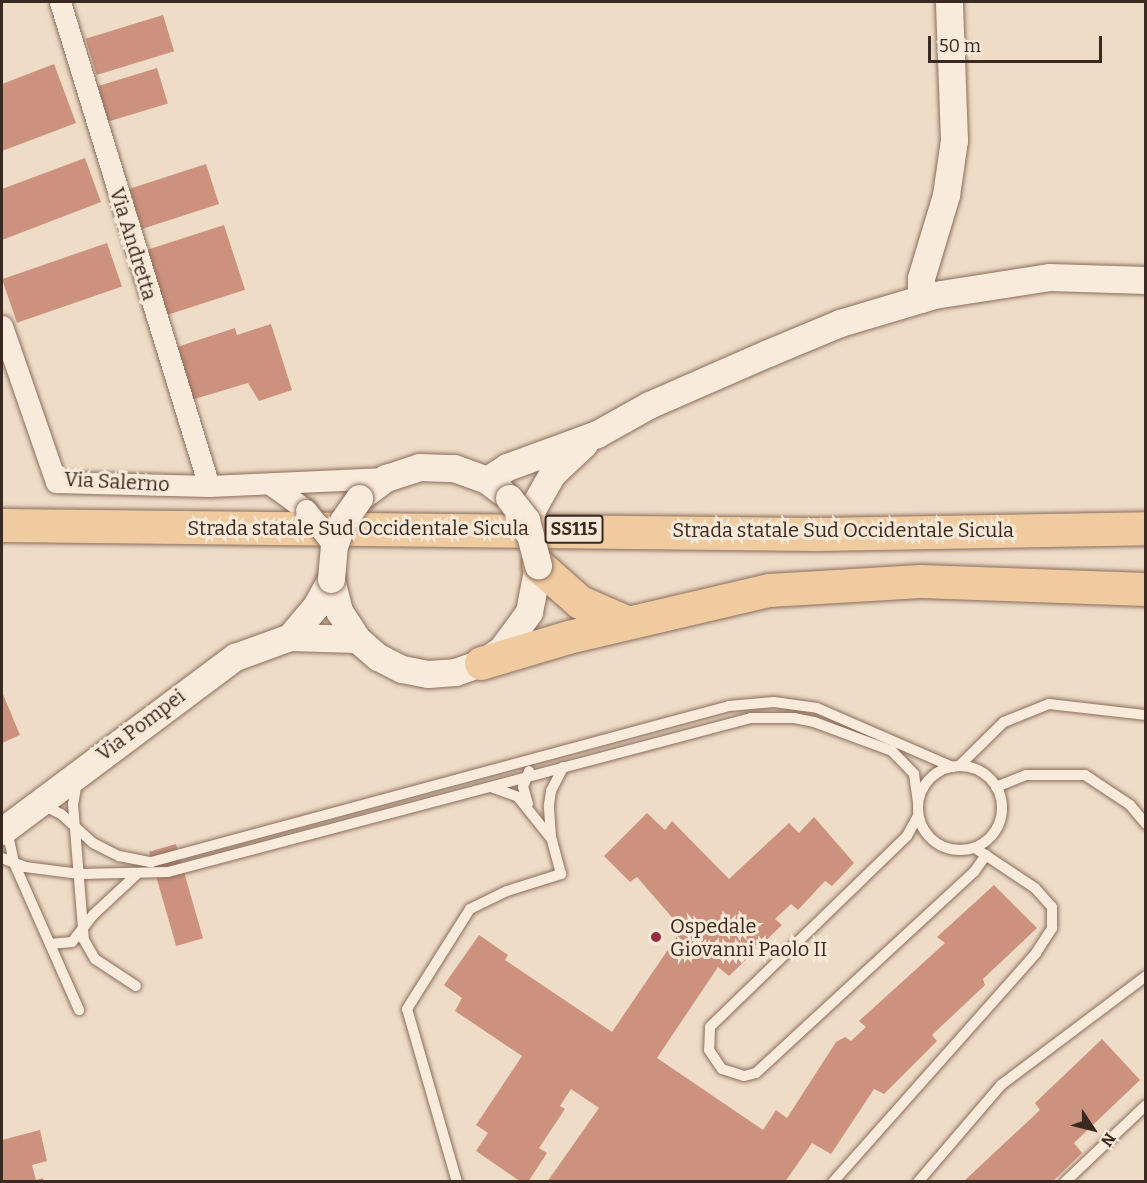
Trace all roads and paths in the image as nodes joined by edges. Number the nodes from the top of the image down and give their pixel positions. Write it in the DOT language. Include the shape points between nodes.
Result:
graph roads {
  1 [pos="60,2"];
  2 [pos="949,2"];
  3 [pos="1140,282"];
  4 [pos="921,299"];
  5 [pos="2,326"];
  6 [pos="597,434"];
  7 [pos="386,478"];
  8 [pos="487,480"];
  9 [pos="270,484"];
  10 [pos="209,486"];
  11 [pos="526,520"];
  12 [pos="2,525"];
  13 [pos="1146,528"];
  14 [pos="334,546"];
  15 [pos="538,565"];
  16 [pos="331,579"];
  17 [pos="1146,589"];
  18 [pos="626,622"];
  19 [pos="290,637"];
  20 [pos="357,639"];
  21 [pos="481,663"];
  22 [pos="1146,715"];
  23 [pos="532,761"];
  24 [pos="563,767"];
  25 [pos="956,767"];
  26 [pos="79,772"];
  27 [pos="541,773"];
  28 [pos="525,777"];
  29 [pos="490,786"];
  30 [pos="996,787"];
  31 [pos="551,791"];
  32 [pos="918,801"];
  33 [pos="38,803"];
  34 [pos="528,807"];
  35 [pos="918,816"];
  36 [pos="1146,824"];
  37 [pos="75,826"];
  38 [pos="4,829"];
  39 [pos="551,837"];
  40 [pos="975,848"];
  41 [pos="986,855"];
  42 [pos="2,858"];
  43 [pos="14,863"];
  44 [pos="80,873"];
  45 [pos="137,874"];
  46 [pos="83,931"];
  47 [pos="50,944"];
  48 [pos="1146,976"];
  49 [pos="136,986"];
  50 [pos="79,1010"];
  51 [pos="1146,1105"];
  52 [pos="457,1182"];
  53 [pos="833,1182"];
  54 [pos="918,1182"];
  55 [pos="1065,1182"];
  1 -- 10 [label="street, Via Andretta"];
  2 -- 4 [label="street" via="954,140 946,195 921,278"];
  3 -- 4 [label="street" via="1048,277"];
  4 -- 6 [label="street" via="840,323 648,405"];
  5 -- 10 [label="street, Via Salerno" via="56,482"];
  6 -- 8 [label="street" via="507,467"];
  6 -- 11 [label="street" via="562,462"];
  7 -- 8 [label="street" via="419,467 454,468"];
  7 -- 9 [label="street, Via Salerno"];
  7 -- 14 [label="street, bridge" via="359,498 343,521"];
  8 -- 11 [label="street, bridge" via="509,498"];
  9 -- 10 [label="street, Via Salerno"];
  9 -- 14 [label="street, bridge" via="306,510"];
  11 -- 15 [label="street, bridge"];
  12 -- 13 [label="main road, Strada statale Sud Occidentale Sicula / SS115" via="816,534"];
  14 -- 16 [label="street, bridge"];
  15 -- 18 [label="main road" via="580,602"];
  15 -- 21 [label="street" via="530,612 501,650"];
  16 -- 19 [label="street" via="316,606"];
  16 -- 20 [label="street" via="339,611"];
  17 -- 18 [label="main road" via="920,581 792,588"];
  18 -- 21 [label="main road"];
  19 -- 20 [label="street, Via Pompei"];
  19 -- 26 [label="street, Via Pompei" via="235,657"];
  20 -- 21 [label="street" via="378,657 402,669 447,672"];
  22 -- 25 [label="lane" via="1049,704 1004,722"];
  23 -- 25 [label="lane" via="729,706 774,702 817,708"];
  23 -- 27 [label="lane"];
  23 -- 28 [label="lane"];
  23 -- 37 [label="lane" via="151,862 119,856 93,843"];
  24 -- 27 [label="lane"];
  24 -- 31 [label="lane"];
  24 -- 32 [label="lane" via="751,718 794,718 892,751 914,774"];
  25 -- 30 [label="lane" via="987,776"];
  25 -- 32 [label="lane" via="933,776"];
  26 -- 33 [label="street, Via Pompei"];
  26 -- 37 [label="lane" via="73,804"];
  27 -- 28 [label="lane"];
  27 -- 31 [label="lane"];
  28 -- 29 [label="lane"];
  28 -- 34 [label="lane"];
  29 -- 34 [label="lane" via="518,796"];
  29 -- 45 [label="lane" via="168,872"];
  30 -- 36 [label="lane" via="1026,776 1085,776 1130,806"];
  30 -- 40 [label="lane" via="1001,800 999,822 988,840"];
  31 -- 39 [label="lane"];
  32 -- 35 [label="lane"];
  33 -- 37 [label="lane"];
  33 -- 38 [label="street, Via Pompei"];
  34 -- 39 [label="lane"];
  35 -- 40 [label="lane" via="923,830 946,849"];
  35 -- 41 [label="lane" via="907,836 711,1027 709,1050 722,1069 744,1076 756,1073 974,872"];
  37 -- 44 [label="lane"];
  38 -- 43 [label="lane"];
  39 -- 52 [label="lane" via="561,874 507,891 470,909 407,1009"];
  40 -- 41 [label="lane"];
  41 -- 53 [label="lane" via="1035,888 1052,907 1052,928 1036,953"];
  42 -- 43 [label="lane"];
  43 -- 44 [label="lane"];
  43 -- 47 [label="lane"];
  44 -- 45 [label="lane"];
  44 -- 46 [label="lane"];
  45 -- 46 [label="lane" via="93,915"];
  46 -- 47 [label="lane" via="72,942"];
  46 -- 49 [label="lane" via="87,949 95,959"];
  47 -- 50 [label="lane"];
  48 -- 54 [label="lane" via="1001,1085"];
  51 -- 55 [label="lane"];
}
